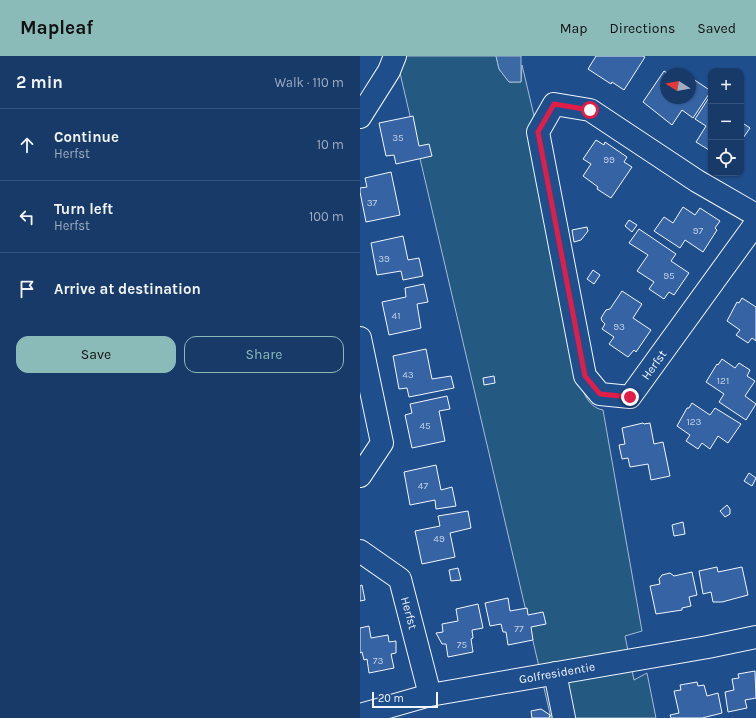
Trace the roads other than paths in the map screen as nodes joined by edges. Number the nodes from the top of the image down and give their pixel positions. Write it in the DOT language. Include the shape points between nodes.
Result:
graph roads {
  1 [pos="396,56"];
  2 [pos="360,117"];
  3 [pos="756,215"];
  4 [pos="756,223"];
  5 [pos="360,338"];
  6 [pos="360,476"];
  7 [pos="360,550"];
  8 [pos="756,637"];
  9 [pos="555,673"];
  10 [pos="430,695"];
  11 [pos="360,715"];
  12 [pos="564,718"];
  1 -- 2 [label="street" via="390,71"];
  3 -- 4 [label="street, Herfst" via="698,181 590,110 554,104 538,132 585,376 600,394 630,397"];
  5 -- 6 [label="street" via="382,443"];
  7 -- 10 [label="street, Herfst" via="400,579"];
  8 -- 9 [label="street, Golfresidentie"];
  9 -- 10 [label="street, Golfresidentie"];
  9 -- 12 [label="street"];
  10 -- 11 [label="street, Golfresidentie"];
}
